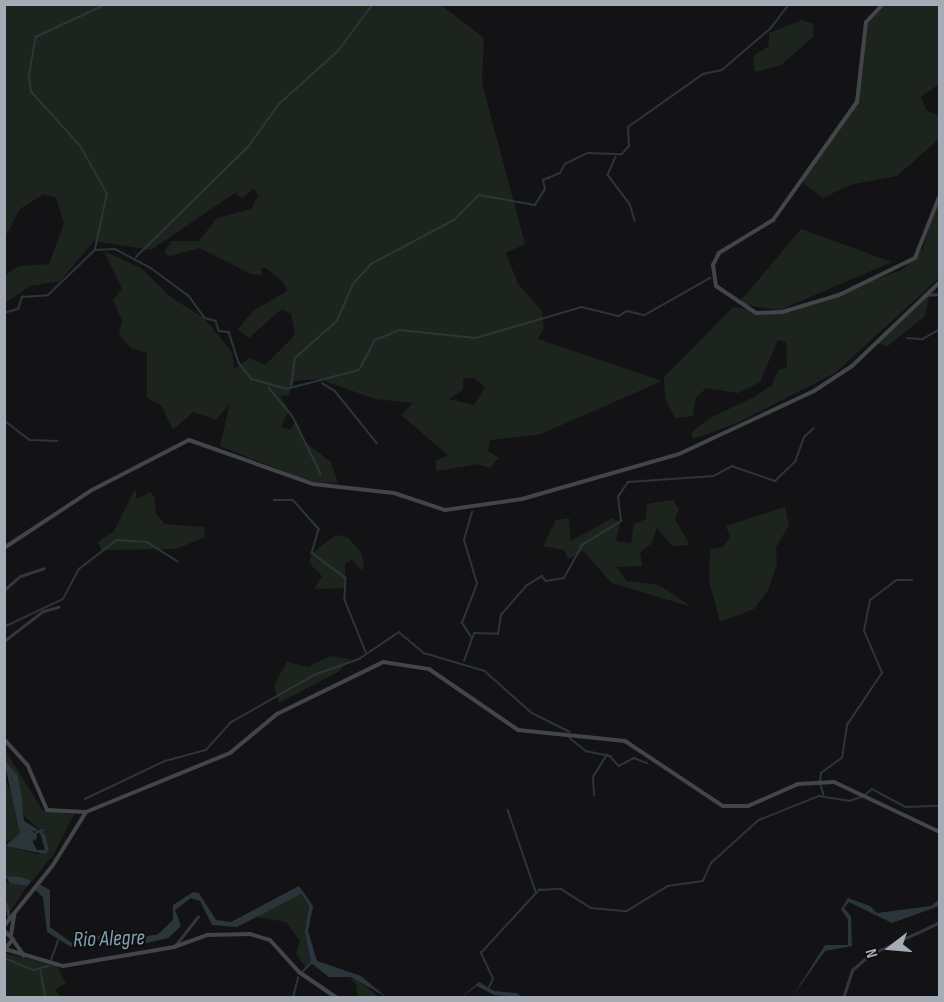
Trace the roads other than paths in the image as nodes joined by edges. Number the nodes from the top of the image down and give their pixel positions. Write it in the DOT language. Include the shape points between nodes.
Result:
graph roads {
  1 [pos="883,4"];
  2 [pos="939,195"];
  3 [pos="939,282"];
  4 [pos="939,294"];
  5 [pos="924,295"];
  6 [pos="4,548"];
  7 [pos="44,568"];
  8 [pos="4,590"];
  9 [pos="58,607"];
  10 [pos="4,640"];
  11 [pos="4,740"];
  12 [pos="86,812"];
  13 [pos="939,832"];
  14 [pos="6,904"];
  15 [pos="14,914"];
  16 [pos="198,916"];
  17 [pos="9,920"];
  18 [pos="939,922"];
  19 [pos="4,926"];
  20 [pos="4,931"];
  21 [pos="12,937"];
  22 [pos="174,947"];
  23 [pos="4,949"];
  24 [pos="24,956"];
  25 [pos="337,998"];
  26 [pos="843,998"];
  1 -- 2 [label="street" via="866,22 857,102 773,220 719,253 713,265 716,286 736,304 756,313 792,310 839,295 915,258"];
  3 -- 5 [label="street"];
  4 -- 5 [label="street"];
  5 -- 6 [label="street" via="852,366 814,391 679,454 522,499 445,510 394,492 313,484 189,440 92,490"];
  7 -- 8 [label="street" via="20,576"];
  9 -- 10 [label="street" via="42,611"];
  11 -- 12 [label="street" via="28,766 47,810"];
  12 -- 13 [label="street" via="230,753 277,714 358,669 396,661 434,672 518,730 625,741 723,806 748,806 798,784 834,782"];
  12 -- 15 [label="street"];
  14 -- 17 [label="street"];
  15 -- 17 [label="street"];
  15 -- 21 [label="street"];
  16 -- 22 [label="street"];
  17 -- 19 [label="street"];
  18 -- 26 [label="street" via="868,955 852,970"];
  20 -- 21 [label="street"];
  21 -- 23 [label="street"];
  21 -- 24 [label="street"];
  22 -- 24 [label="street" via="63,966"];
  22 -- 25 [label="street" via="214,934 263,937"];
  23 -- 24 [label="street"];
}
